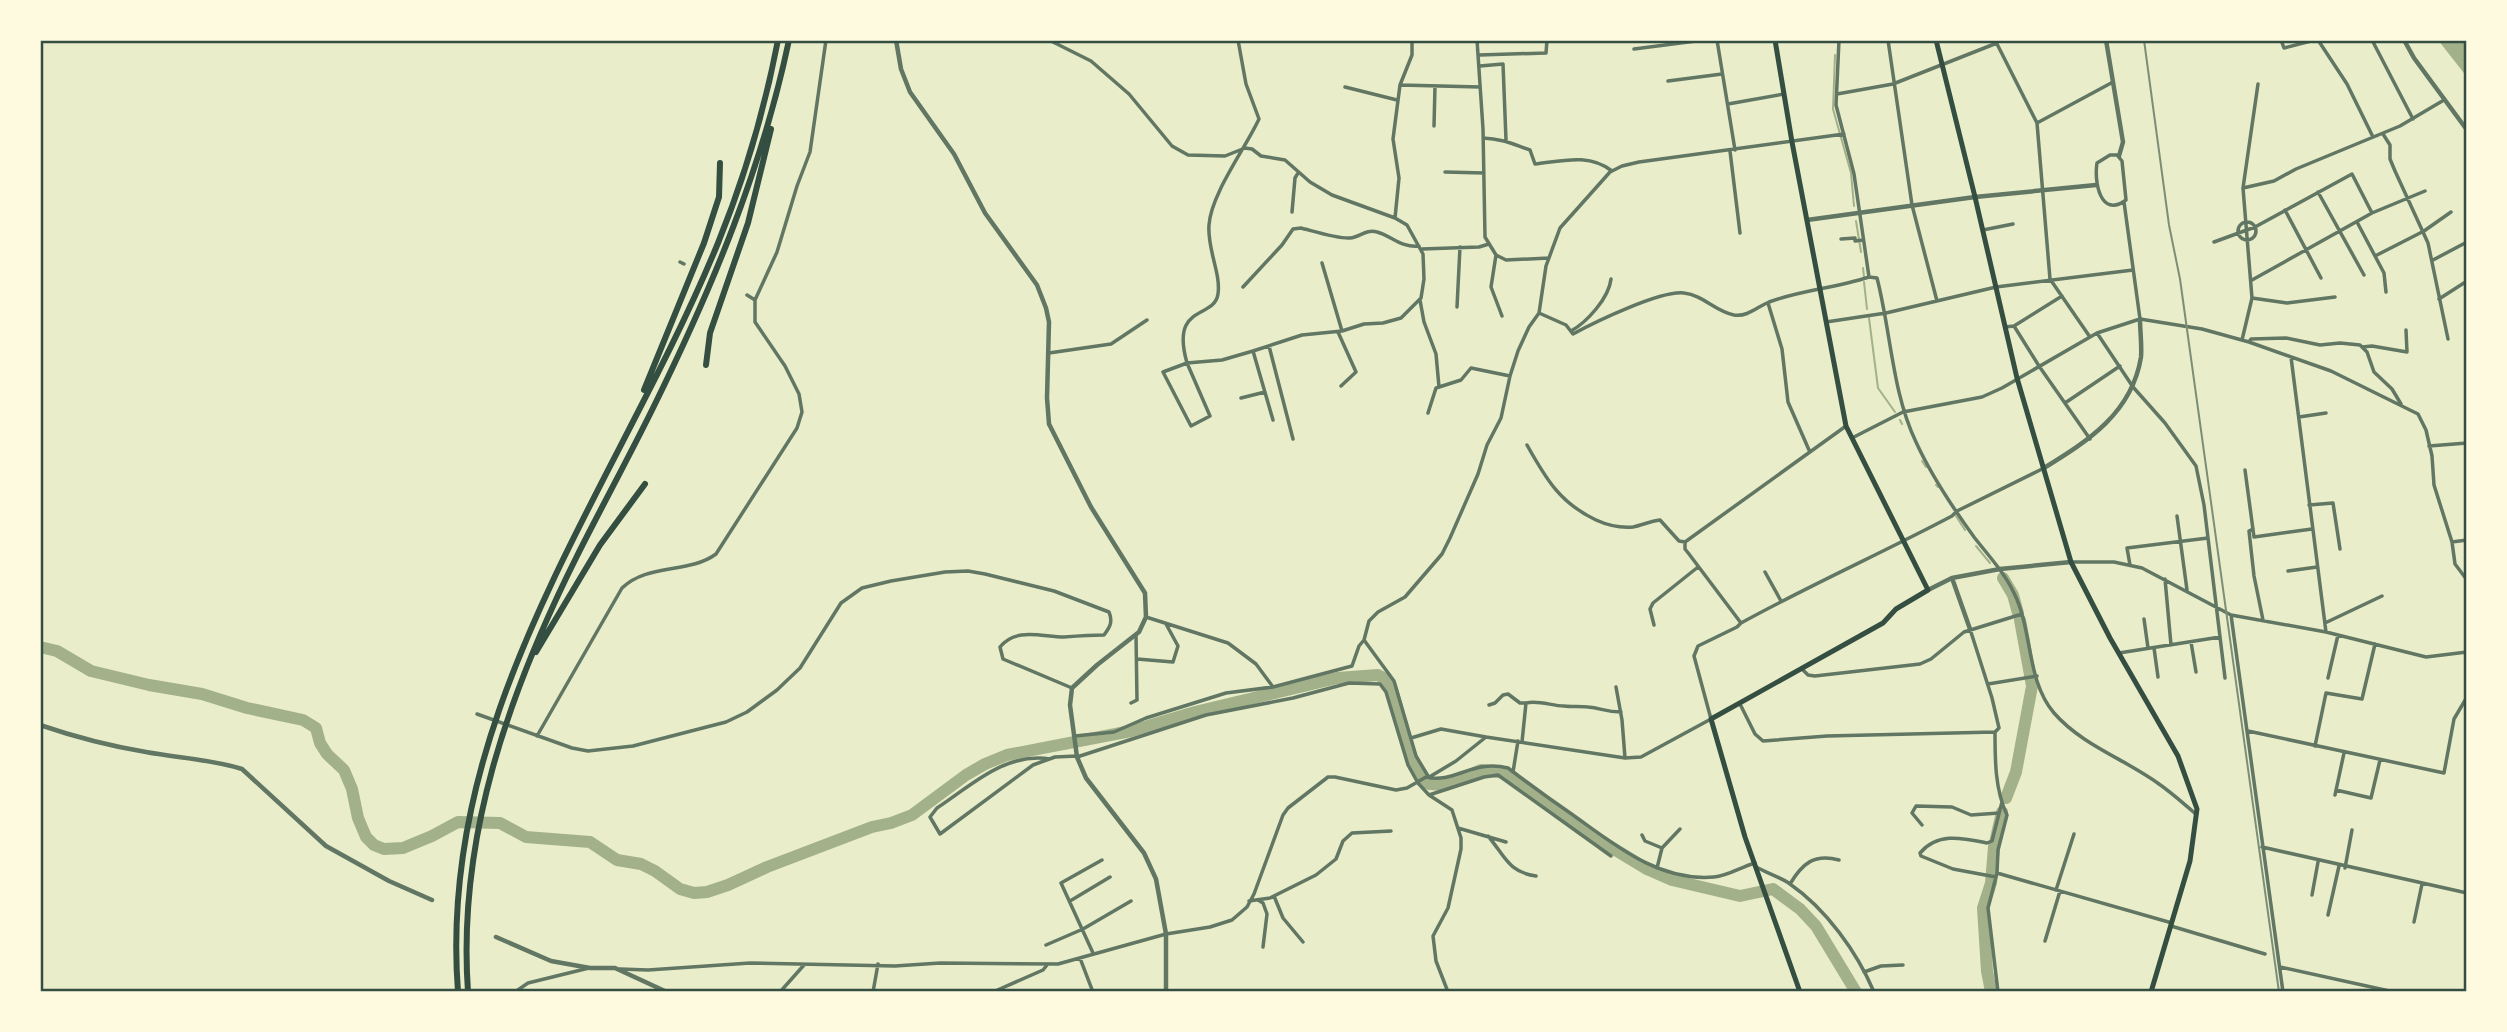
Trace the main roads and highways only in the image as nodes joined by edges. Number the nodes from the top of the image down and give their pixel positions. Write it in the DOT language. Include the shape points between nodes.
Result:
graph roads {
  1 [pos="778,40"];
  2 [pos="789,40"];
  3 [pos="1775,40"];
  4 [pos="1936,40"];
  5 [pos="786,55"];
  6 [pos="720,163"];
  7 [pos="706,365"];
  8 [pos="624,440"];
  9 [pos="645,484"];
  10 [pos="522,676"];
  11 [pos="458,992"];
  12 [pos="468,992"];
  13 [pos="1800,992"];
  14 [pos="2151,992"];
  1 -- 8 [label="highway" via="747,159 718,243"];
  2 -- 5 [label="highway"];
  3 -- 13 [label="main road" via="1846,426 1928,590 1896,609 1883,623 1711,719"];
  4 -- 14 [label="main road" via="2017,378 2071,562 2178,756 2195,799 2198,816 2190,861"];
  5 -- 7 [label="highway" via="762,173 710,333"];
  5 -- 10 [label="highway" via="757,162 719,266"];
  6 -- 8 [label="highway" via="719,197 704,243"];
  8 -- 11 [label="highway" via="562,561 496,714 466,833 456,932"];
  9 -- 10 [label="highway" via="600,545"];
  10 -- 12 [label="highway" via="477,833 467,933"];
}
